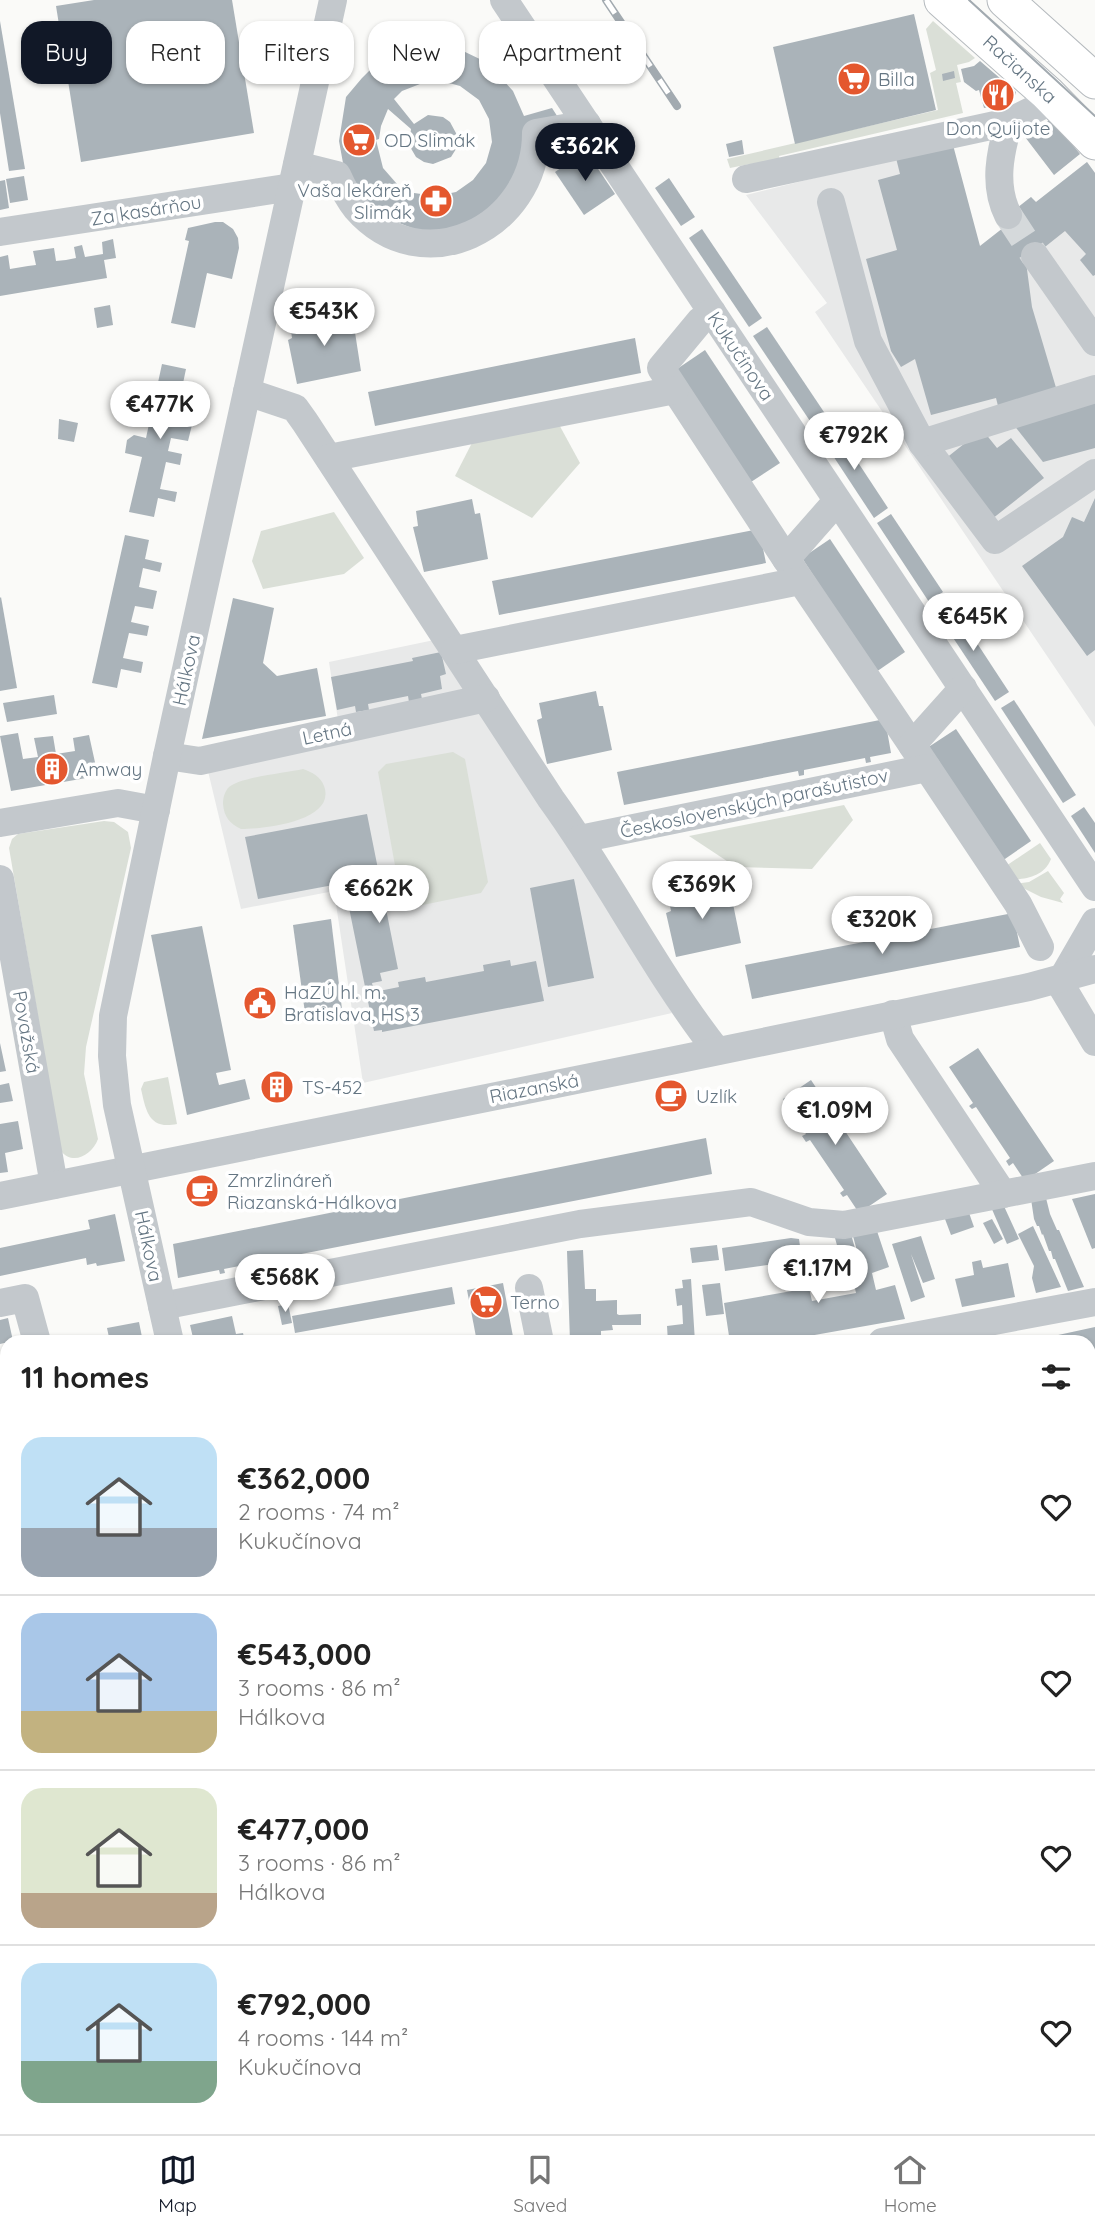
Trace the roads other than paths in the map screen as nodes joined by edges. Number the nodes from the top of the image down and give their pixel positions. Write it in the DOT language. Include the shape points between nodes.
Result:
graph roads {
  1 [pos="333,0"];
  2 [pos="504,0"];
  3 [pos="942,0"];
  4 [pos="1005,0"];
  5 [pos="1095,81"];
  6 [pos="1055,99"];
  7 [pos="1009,122"];
  8 [pos="587,124"];
  9 [pos="1095,142"];
  10 [pos="295,176"];
  11 [pos="746,179"];
  12 [pos="831,202"];
  13 [pos="1009,215"];
  14 [pos="0,232"];
  15 [pos="1035,256"];
  16 [pos="712,312"];
  17 [pos="1095,342"];
  18 [pos="674,389"];
  19 [pos="1095,389"];
  20 [pos="247,392"];
  21 [pos="922,443"];
  22 [pos="326,454"];
  23 [pos="1095,473"];
  24 [pos="837,501"];
  25 [pos="794,571"];
  26 [pos="455,650"];
  27 [pos="962,688"];
  28 [pos="486,698"];
  29 [pos="167,756"];
  30 [pos="920,756"];
  31 [pos="156,810"];
  32 [pos="0,823"];
  33 [pos="580,839"];
  34 [pos="0,878"];
  35 [pos="1095,887"];
  36 [pos="1095,922"];
  37 [pos="1040,947"];
  38 [pos="1095,969"];
  39 [pos="1063,979"];
  40 [pos="1095,984"];
  41 [pos="892,1014"];
  42 [pos="1095,1042"];
  43 [pos="717,1051"];
  44 [pos="133,1169"];
  45 [pos="1095,1175"];
  46 [pos="54,1185"];
  47 [pos="1003,1194"];
  48 [pos="0,1196"];
  49 [pos="528,1288"];
  50 [pos="1095,1302"];
  51 [pos="0,1303"];
  52 [pos="162,1307"];
  53 [pos="35,1335"];
  54 [pos="168,1335"];
  55 [pos="538,1335"];
  56 [pos="919,1335"];
  1 -- 10 [label="street, Hálkova"];
  2 -- 8 [label="street, Kukučínova"];
  3 -- 6 [label="main road, Račianska"];
  4 -- 5 [label="main road"];
  6 -- 7 [label="street"];
  6 -- 9 [label="main road, Račianska"];
  7 -- 11 [label="street"];
  7 -- 13 [label="street" via="998,158 1002,202"];
  8 -- 10 [label="street" via="536,133 532,165 511,205 487,227 451,241 423,243 390,233 356,208 337,175"];
  8 -- 16 [label="street, Kukučínova"];
  10 -- 14 [label="street, Za kasárňou"];
  10 -- 20 [label="street, Hálkova"];
  12 -- 21 [label="street" via="868,341"];
  15 -- 17 [label="street"];
  16 -- 18 [label="street" via="661,368"];
  16 -- 24 [label="street, Kukučínova"];
  18 -- 22 [label="street"];
  18 -- 25 [label="street"];
  19 -- 21 [label="street"];
  20 -- 22 [label="street" via="295,408"];
  20 -- 29 [label="street, Hálkova"];
  21 -- 23 [label="street" via="995,540"];
  22 -- 26 [label="street"];
  24 -- 25 [label="street"];
  24 -- 27 [label="street, Kukučínova"];
  25 -- 26 [label="street"];
  25 -- 30 [label="street"];
  26 -- 28 [label="street"];
  27 -- 30 [label="street"];
  27 -- 35 [label="street, Kukučínova"];
  28 -- 29 [label="street, Letná" via="200,761"];
  28 -- 33 [label="street"];
  29 -- 31 [label="street, Hálkova"];
  30 -- 33 [label="street, Československých parašutistov"];
  30 -- 37 [label="street" via="1018,904"];
  31 -- 32 [label="street" via="118,803"];
  31 -- 44 [label="street, Hálkova" via="112,1032 114,1082"];
  33 -- 43 [label="street"];
  34 -- 46 [label="street, Považská"];
  36 -- 39 [label="street"];
  38 -- 39 [label="street, Riazanská"];
  39 -- 40 [label="street, Riazanská"];
  39 -- 41 [label="street, Riazanská"];
  39 -- 42 [label="street"];
  41 -- 43 [label="street, Riazanská"];
  41 -- 47 [label="street" via="900,1039"];
  43 -- 44 [label="street, Riazanská"];
  44 -- 46 [label="street, Riazanská"];
  44 -- 52 [label="street, Hálkova"];
  45 -- 47 [label="street"];
  46 -- 48 [label="street, Riazanská"];
  47 -- 52 [label="street" via="844,1225 808,1222 751,1202 580,1224"];
  49 -- 55 [label="street"];
  50 -- 56 [label="street"];
  51 -- 53 [label="street" via="26,1298"];
  52 -- 54 [label="street, Hálkova"];
}
